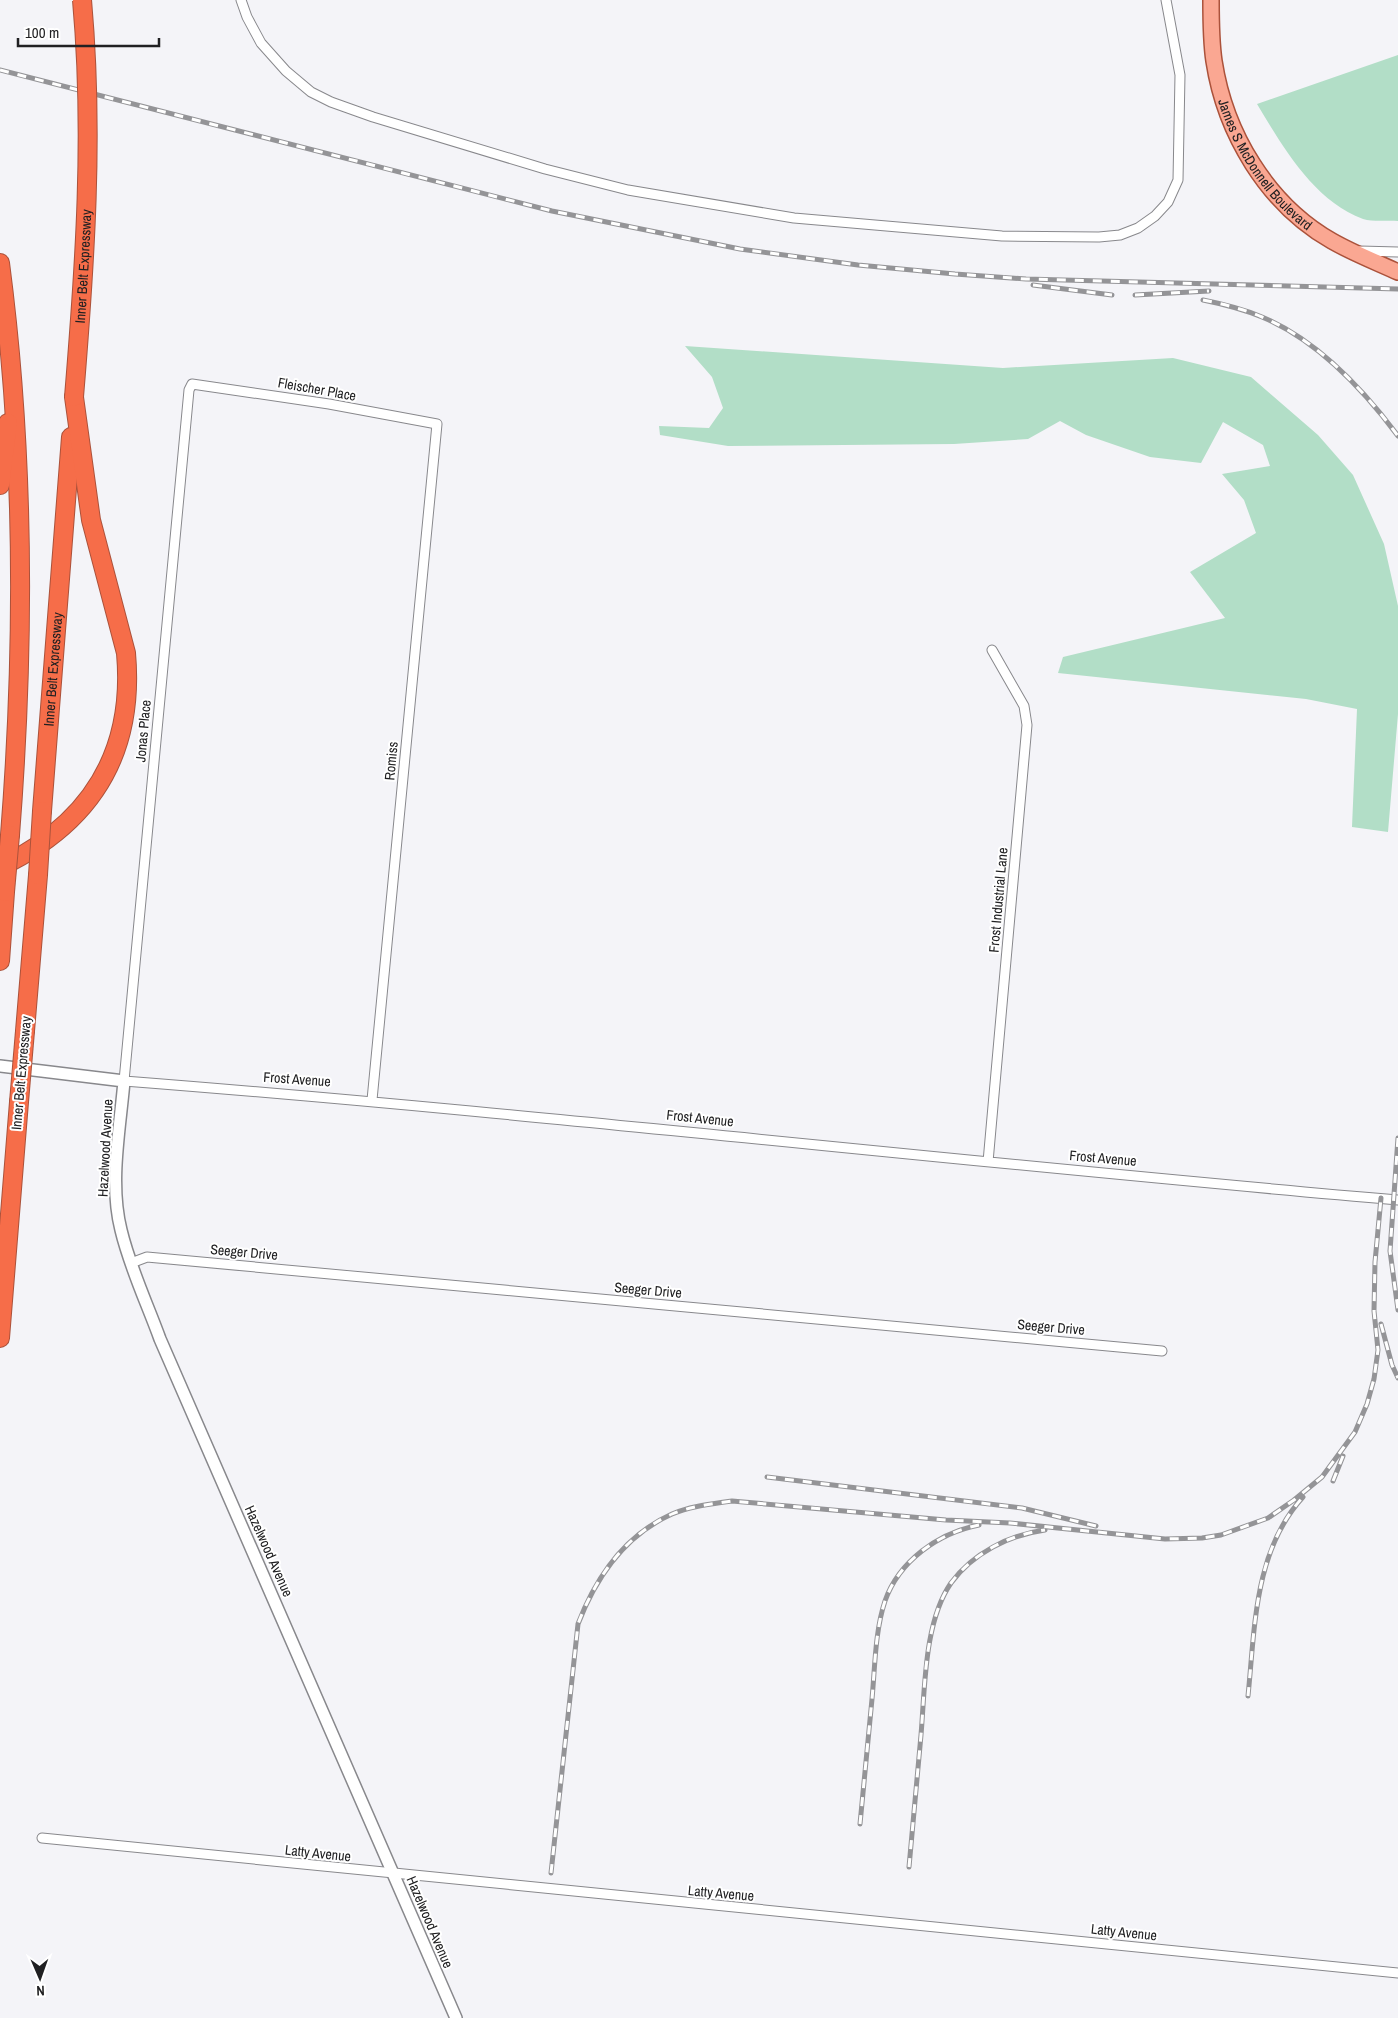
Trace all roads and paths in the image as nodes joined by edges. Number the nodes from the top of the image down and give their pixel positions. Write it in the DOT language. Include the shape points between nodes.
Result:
graph roads {
  1 [pos="82,0"];
  2 [pos="241,0"];
  3 [pos="1166,0"];
  4 [pos="1211,0"];
  5 [pos="1355,251"];
  6 [pos="1398,252"];
  7 [pos="0,263"];
  8 [pos="1398,272"];
  9 [pos="192,384"];
  10 [pos="13,385"];
  11 [pos="74,397"];
  12 [pos="437,424"];
  13 [pos="0,485"];
  14 [pos="992,650"];
  15 [pos="0,867"];
  16 [pos="0,961"];
  17 [pos="0,1066"];
  18 [pos="124,1081"];
  19 [pos="372,1100"];
  20 [pos="988,1162"];
  21 [pos="1398,1200"];
  22 [pos="131,1264"];
  23 [pos="0,1338"];
  24 [pos="1162,1351"];
  25 [pos="42,1838"];
  26 [pos="394,1875"];
  27 [pos="1398,1973"];
  28 [pos="456,2018"];
  1 -- 11 [label="highway, Inner Belt Expressway, bridge" via="88,86 88,189"];
  2 -- 3 [label="street" via="261,43 311,92 373,117 545,169 628,190 794,218 1002,236 1099,237 1120,235 1155,216 1168,202 1178,180 1180,75"];
  4 -- 5 [label="main road, James S McDonnell Boulevard" via="1212,44 1217,74 1237,137 1283,202 1322,234"];
  5 -- 6 [label="street"];
  5 -- 8 [label="main road, James S McDonnell Boulevard"];
  7 -- 10 [label="highway"];
  9 -- 12 [label="street, Fleischer Place"];
  9 -- 18 [label="street, Jonas Place"];
  10 -- 13 [label="highway"];
  10 -- 16 [label="highway, bridge" via="20,483 22,588 19,723"];
  11 -- 15 [label="highway" via="91,520 126,653 126,709 112,757 87,802 51,838"];
  11 -- 23 [label="highway, Inner Belt Expressway, bridge"];
  12 -- 19 [label="street, Romiss"];
  14 -- 20 [label="street, Frost Industrial Lane" via="1024,706 1027,725"];
  17 -- 18 [label="street, Frost Avenue"];
  18 -- 19 [label="street, Frost Avenue"];
  18 -- 22 [label="street, Hazelwood Avenue" via="117,1199 120,1229"];
  19 -- 20 [label="street, Frost Avenue"];
  20 -- 21 [label="street, Frost Avenue"];
  22 -- 24 [label="street, Seeger Drive" via="147,1257"];
  22 -- 26 [label="street, Hazelwood Avenue" via="160,1339"];
  25 -- 26 [label="street, Latty Avenue"];
  26 -- 27 [label="street, Latty Avenue"];
  26 -- 28 [label="street, Hazelwood Avenue"];
}
